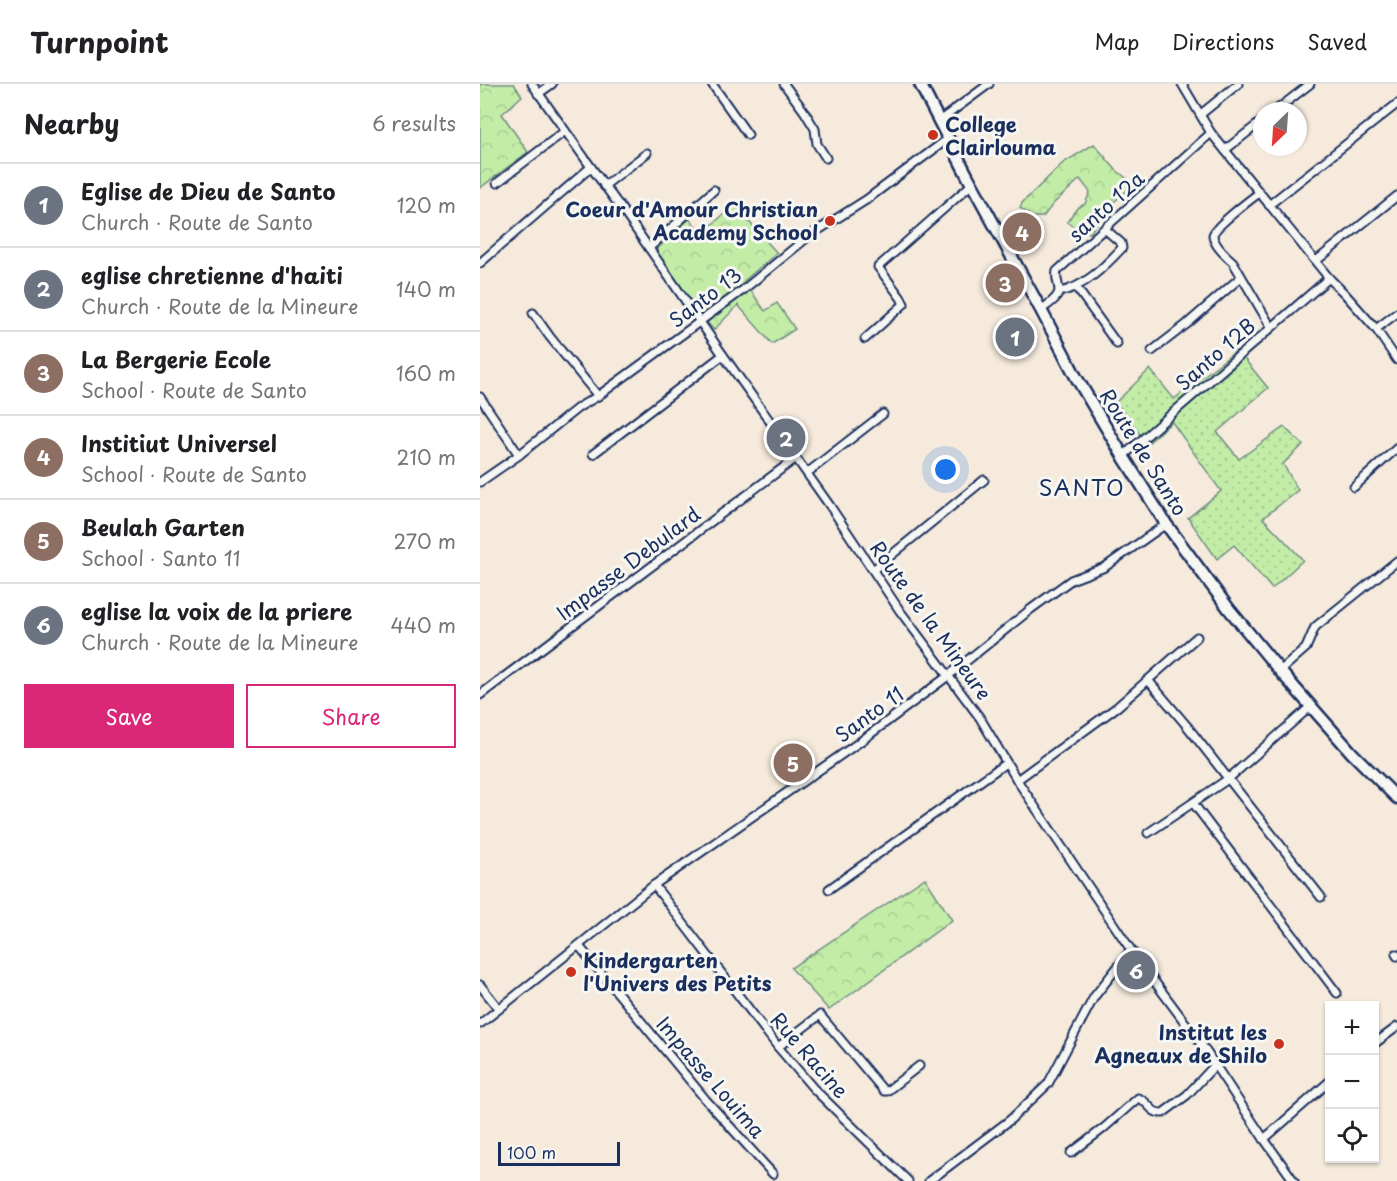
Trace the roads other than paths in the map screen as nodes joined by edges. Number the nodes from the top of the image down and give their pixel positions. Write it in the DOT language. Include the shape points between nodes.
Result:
graph roads {
  1 [pos="532,84"];
  2 [pos="552,84"];
  3 [pos="712,84"];
  4 [pos="784,84"];
  5 [pos="920,84"];
  6 [pos="989,84"];
  7 [pos="1182,84"];
  8 [pos="1238,84"];
  9 [pos="1310,84"];
  10 [pos="538,94"];
  11 [pos="1287,102"];
  12 [pos="1397,104"];
  13 [pos="1201,114"];
  14 [pos="939,121"];
  15 [pos="1253,128"];
  16 [pos="565,131"];
  17 [pos="1211,133"];
  18 [pos="748,135"];
  19 [pos="949,138"];
  20 [pos="1225,150"];
  21 [pos="647,153"];
  22 [pos="826,158"];
  23 [pos="591,167"];
  24 [pos="497,183"];
  25 [pos="972,184"];
  26 [pos="604,186"];
  27 [pos="714,190"];
  28 [pos="1259,193"];
  29 [pos="1397,196"];
  30 [pos="1269,205"];
  31 [pos="1105,229"];
  32 [pos="649,248"];
  33 [pos="1316,261"];
  34 [pos="480,263"];
  35 [pos="1241,277"];
  36 [pos="1329,278"];
  37 [pos="1076,287"];
  38 [pos="1059,292"];
  39 [pos="1041,310"];
  40 [pos="533,313"];
  41 [pos="1397,313"];
  42 [pos="700,322"];
  43 [pos="1271,327"];
  44 [pos="1376,328"];
  45 [pos="865,339"];
  46 [pos="1117,344"];
  47 [pos="1152,351"];
  48 [pos="723,355"];
  49 [pos="1397,360"];
  50 [pos="598,396"];
  51 [pos="480,397"];
  52 [pos="883,414"];
  53 [pos="1397,448"];
  54 [pos="593,454"];
  55 [pos="519,455"];
  56 [pos="1123,456"];
  57 [pos="796,458"];
  58 [pos="807,473"];
  59 [pos="984,480"];
  60 [pos="480,482"];
  61 [pos="1354,487"];
  62 [pos="1166,524"];
  63 [pos="1397,561"];
  64 [pos="873,570"];
  65 [pos="1197,637"];
  66 [pos="1280,671"];
  67 [pos="948,676"];
  68 [pos="1148,680"];
  69 [pos="480,695"];
  70 [pos="1310,707"];
  71 [pos="1006,763"];
  72 [pos="1228,778"];
  73 [pos="1017,780"];
  74 [pos="1397,798"];
  75 [pos="1193,803"];
  76 [pos="1148,833"];
  77 [pos="654,885"];
  78 [pos="829,889"];
  79 [pos="1321,897"];
  80 [pos="579,946"];
  81 [pos="1131,950"];
  82 [pos="480,985"];
  83 [pos="1337,993"];
  84 [pos="499,1009"];
  85 [pos="480,1024"];
  86 [pos="1397,1027"];
  87 [pos="1379,1040"];
  88 [pos="778,1047"];
  89 [pos="1216,1064"];
  90 [pos="919,1066"];
  91 [pos="1325,1085"];
  92 [pos="1264,1138"];
  93 [pos="1071,1153"];
  94 [pos="773,1174"];
  95 [pos="908,1181"];
  96 [pos="929,1181"];
  97 [pos="1294,1181"];
  1 -- 10 [label="street, Route de la Mineure"];
  2 -- 10 [label="street"];
  3 -- 18 [label="street"];
  4 -- 22 [label="street" via="810,120"];
  5 -- 14 [label="main road, Route de Santo"];
  6 -- 14 [label="street"];
  7 -- 13 [label="street"];
  8 -- 13 [label="street"];
  9 -- 11 [label="street"];
  10 -- 16 [label="street, Route de la Mineure"];
  12 -- 30 [label="street"];
  13 -- 17 [label="street"];
  14 -- 19 [label="main road, Route de Santo"];
  15 -- 20 [label="street"];
  16 -- 23 [label="street, Route de la Mineure"];
  16 -- 24 [label="street"];
  17 -- 20 [label="street"];
  17 -- 31 [label="street, santo 12a"];
  19 -- 25 [label="main road, Route de Santo"];
  19 -- 42 [label="street, Santo 13" via="866,200 809,236"];
  20 -- 28 [label="street"];
  21 -- 26 [label="street"];
  23 -- 26 [label="street, Route de la Mineure"];
  23 -- 34 [label="street"];
  25 -- 39 [label="main road, Route de Santo"];
  25 -- 45 [label="street" via="878,267 904,304"];
  26 -- 32 [label="street, Route de la Mineure"];
  27 -- 32 [label="street"];
  28 -- 30 [label="street"];
  28 -- 35 [label="street" via="1215,230 1213,236"];
  29 -- 33 [label="street"];
  30 -- 33 [label="street"];
  31 -- 37 [label="street" via="1122,248"];
  31 -- 38 [label="street, santo 12a" via="1058,271"];
  32 -- 42 [label="street, Route de la Mineure"];
  33 -- 36 [label="street"];
  35 -- 43 [label="street"];
  35 -- 47 [label="street"];
  36 -- 43 [label="street, Santo 12B"];
  36 -- 44 [label="street"];
  37 -- 38 [label="street"];
  37 -- 46 [label="street"];
  38 -- 39 [label="street"];
  39 -- 56 [label="main road, Route de Santo"];
  40 -- 50 [label="street"];
  41 -- 44 [label="street"];
  42 -- 48 [label="street, Route de la Mineure"];
  42 -- 50 [label="street, Santo 13"];
  43 -- 56 [label="street, Santo 12B"];
  44 -- 49 [label="street"];
  48 -- 54 [label="street"];
  48 -- 57 [label="street, Route de la Mineure"];
  50 -- 55 [label="street, Santo 13"];
  51 -- 55 [label="street"];
  52 -- 58 [label="street"];
  53 -- 61 [label="street"];
  55 -- 60 [label="street, Santo 13"];
  56 -- 62 [label="main road, Route de Santo"];
  57 -- 58 [label="street, Route de la Mineure"];
  57 -- 69 [label="street, Impasse Debulard"];
  58 -- 64 [label="street, Route de la Mineure"];
  59 -- 64 [label="street"];
  62 -- 66 [label="main road, Route de Santo"];
  62 -- 67 [label="street, Santo 11" via="1105,567 1071,580"];
  63 -- 66 [label="street" via="1315,627 1306,648"];
  64 -- 67 [label="street, Route de la Mineure"];
  65 -- 68 [label="street"];
  66 -- 70 [label="main road, Route de Santo"];
  67 -- 71 [label="street, Route de la Mineure" via="980,718"];
  67 -- 77 [label="street, Santo 11"];
  68 -- 72 [label="street"];
  68 -- 73 [label="street"];
  70 -- 72 [label="street"];
  70 -- 74 [label="main road, Route de Santo"];
  71 -- 73 [label="street, Route de la Mineure"];
  71 -- 78 [label="street"];
  72 -- 75 [label="street"];
  72 -- 79 [label="street"];
  73 -- 81 [label="street, Route de la Mineure"];
  75 -- 76 [label="street"];
  75 -- 83 [label="street"];
  77 -- 80 [label="street, Santo 11"];
  77 -- 88 [label="street, Rue Racine"];
  80 -- 84 [label="street, Santo 11"];
  80 -- 94 [label="street, Impasse Louima" via="706,1100"];
  81 -- 89 [label="street, Route de la Mineure"];
  81 -- 96 [label="street" via="1094,997 1048,1084 1010,1120"];
  82 -- 84 [label="street"];
  84 -- 85 [label="street, Santo 11"];
  86 -- 87 [label="street"];
  88 -- 90 [label="street" via="820,1015 884,1091"];
  88 -- 95 [label="street, Rue Racine" via="813,1088"];
  89 -- 92 [label="street, Route de la Mineure"];
  89 -- 93 [label="street" via="1187,1095 1163,1113 1153,1111 1138,1098"];
  91 -- 92 [label="street"];
  92 -- 97 [label="street, Route de la Mineure"];
}
